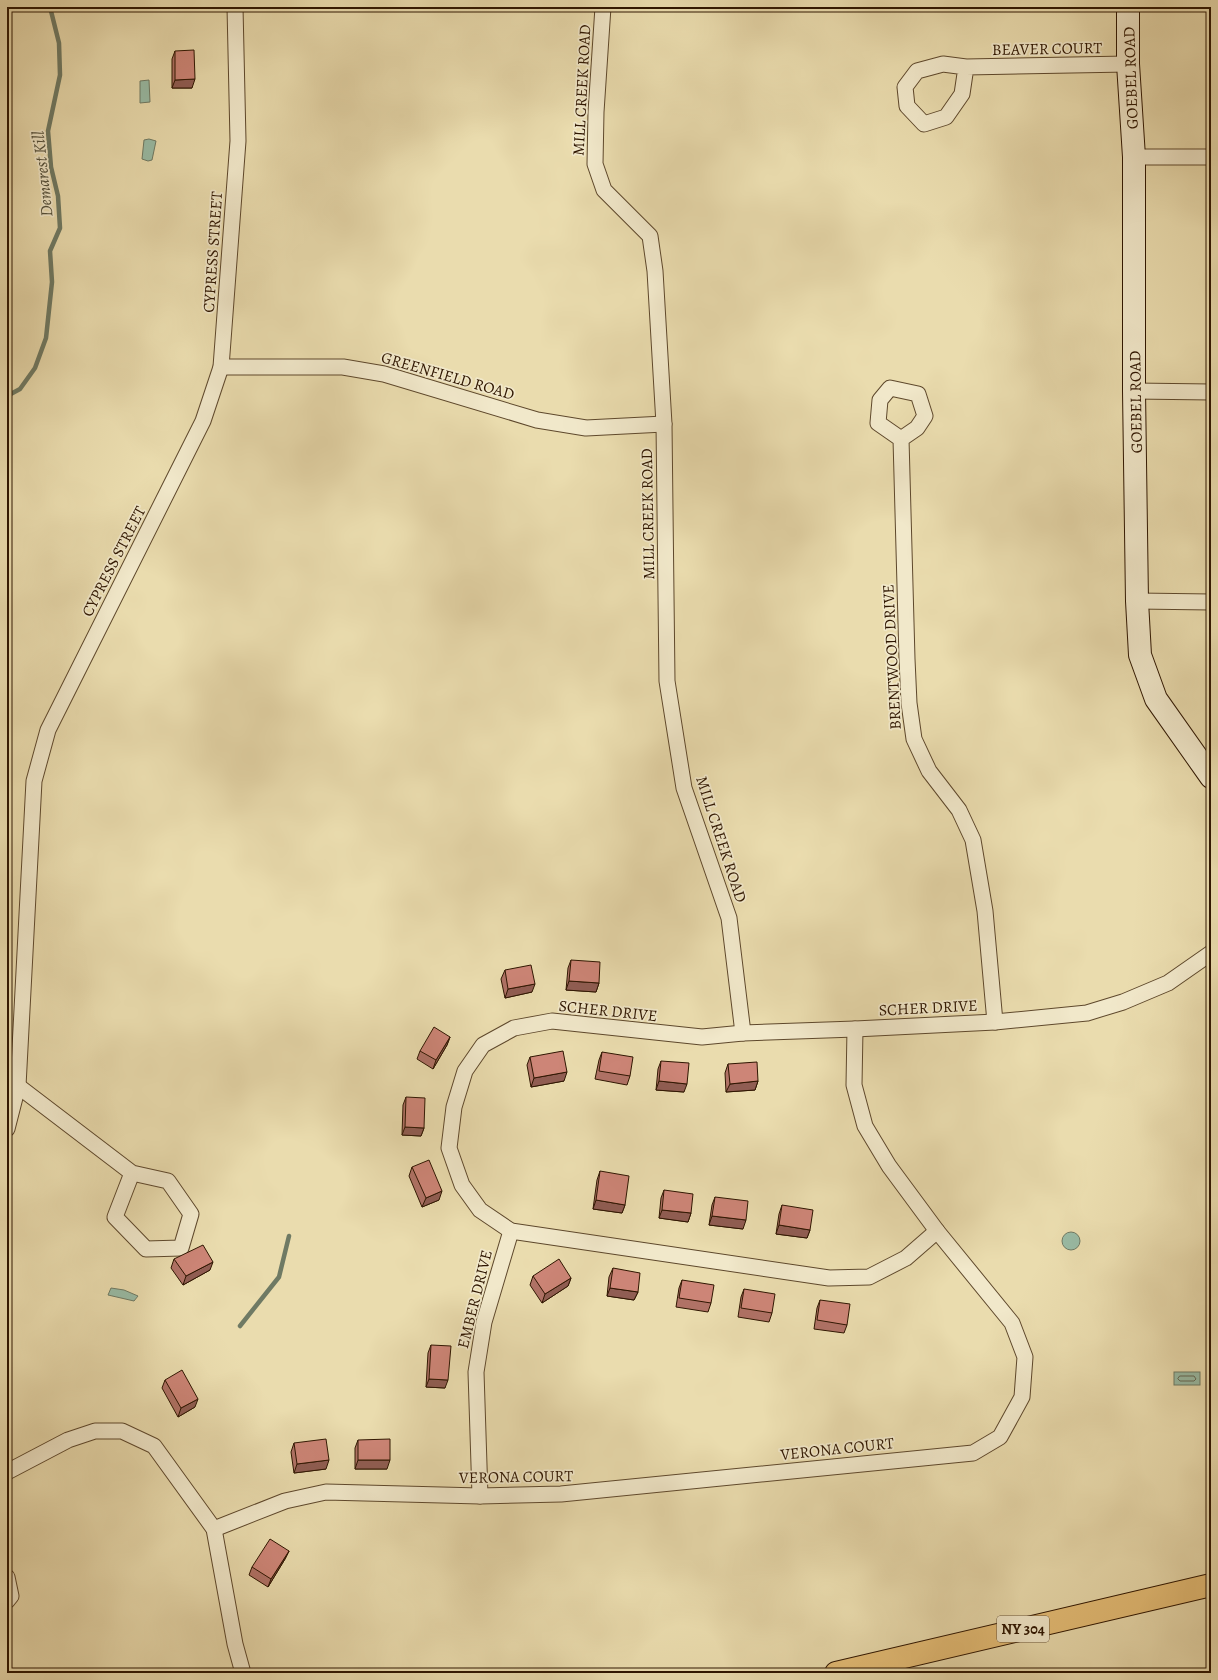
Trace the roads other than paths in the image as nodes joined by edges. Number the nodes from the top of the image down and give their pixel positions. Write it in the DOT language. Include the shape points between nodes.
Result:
graph roads {
  1 [pos="235,7"];
  2 [pos="603,7"];
  3 [pos="1128,7"];
  4 [pos="1128,64"];
  5 [pos="966,67"];
  6 [pos="1134,157"];
  7 [pos="1211,157"];
  8 [pos="221,368"];
  9 [pos="1134,391"];
  10 [pos="1211,392"];
  11 [pos="664,424"];
  12 [pos="901,440"];
  13 [pos="1137,601"];
  14 [pos="1211,602"];
  15 [pos="1211,777"];
  16 [pos="1211,953"];
  17 [pos="995,1022"];
  18 [pos="855,1029"];
  19 [pos="743,1033"];
  20 [pos="18,1086"];
  21 [pos="7,1129"];
  22 [pos="132,1173"];
  23 [pos="511,1231"];
  24 [pos="937,1231"];
  25 [pos="7,1472"];
  26 [pos="480,1496"];
  27 [pos="214,1529"];
  28 [pos="7,1577"];
  29 [pos="1211,1585"];
  30 [pos="7,1602"];
  31 [pos="243,1673"];
  32 [pos="836,1673"];
  1 -- 8 [label="street, CYPRESS STREET" via="238,141"];
  2 -- 11 [label="street, MILL CREEK ROAD" via="595,164 604,190 650,236 655,271"];
  3 -- 4 [label="street, GOEBEL ROAD"];
  4 -- 5 [label="street, BEAVER COURT"];
  4 -- 6 [label="street, GOEBEL ROAD"];
  5 -- 5 [label="street, BEAVER COURT" via="943,64 917,71 906,87 907,106 924,124 946,117 962,94"];
  6 -- 7 [label="street"];
  6 -- 9 [label="street, GOEBEL ROAD"];
  8 -- 11 [label="street, GREENFIELD ROAD" via="343,367 384,374 537,420 586,428"];
  8 -- 20 [label="street, CYPRESS STREET" via="203,421 48,730 34,781"];
  9 -- 10 [label="street"];
  9 -- 13 [label="street, GOEBEL ROAD"];
  11 -- 19 [label="street, MILL CREEK ROAD" via="667,681 684,788 729,918"];
  12 -- 17 [label="street, BRENTWOOD DRIVE" via="906,659 914,739 929,771 959,810 973,840 985,911"];
  13 -- 14 [label="street"];
  13 -- 15 [label="street, GOEBEL ROAD" via="1140,655 1156,699"];
  16 -- 17 [label="street, SCHER DRIVE" via="1168,983 1086,1014"];
  17 -- 18 [label="street, SCHER DRIVE"];
  18 -- 19 [label="street, SCHER DRIVE"];
  18 -- 24 [label="street, VERONA COURT" via="854,1085 865,1126 889,1166"];
  19 -- 23 [label="street, SCHER DRIVE" via="702,1037 552,1021 514,1028 483,1045 464,1072 454,1107 449,1148 462,1185 480,1210"];
  20 -- 21 [label="street, CYPRESS STREET"];
  20 -- 22 [label="street"];
  22 -- 22 [label="street" via="168,1181 191,1214 181,1248 146,1249 115,1217"];
  23 -- 24 [label="street, SCHER DRIVE" via="829,1278 869,1277 906,1258"];
  23 -- 26 [label="street, EMBER DRIVE" via="484,1322 476,1372"];
  24 -- 26 [label="street, VERONA COURT" via="1012,1323 1025,1357 1022,1397 1000,1437 973,1453 561,1494"];
  25 -- 27 [label="street" via="68,1440 95,1431 122,1431 154,1446"];
  26 -- 27 [label="street, VERONA COURT" via="326,1492 285,1501"];
  27 -- 31 [label="street" via="235,1644"];
  28 -- 30 [label="street" via="11,1596"];
  29 -- 32 [label="main road, NY 304"];
}
